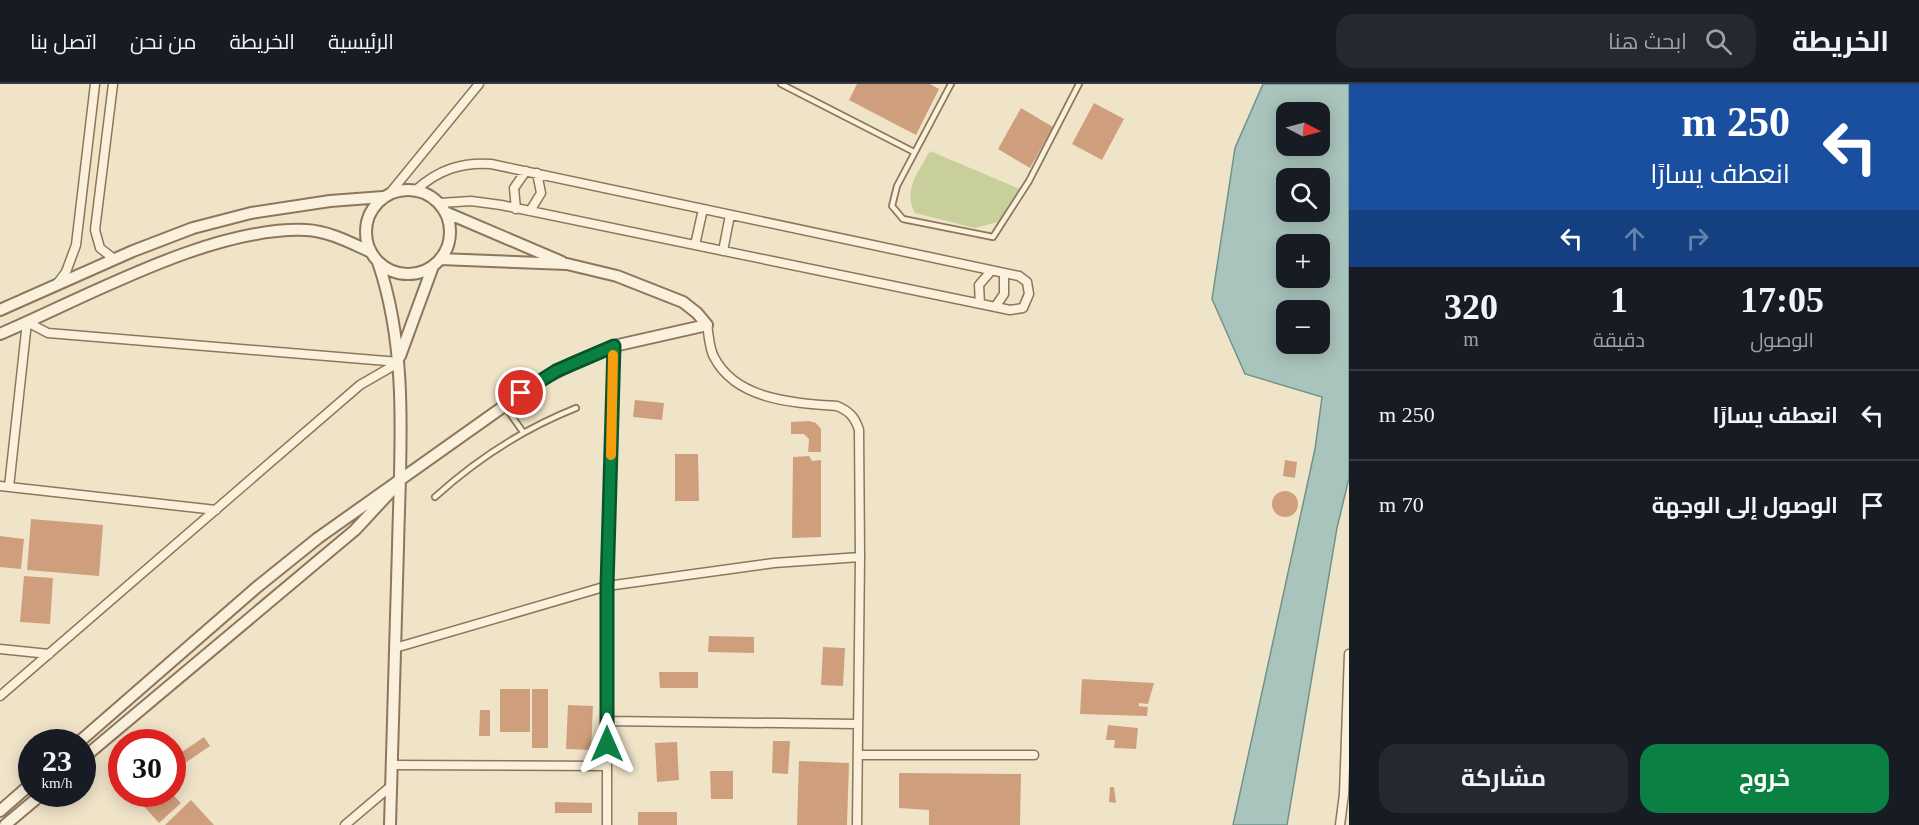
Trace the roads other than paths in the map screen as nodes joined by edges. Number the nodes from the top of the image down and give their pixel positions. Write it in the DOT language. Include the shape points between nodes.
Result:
graph roads {
  1 [pos="95,84"];
  2 [pos="112,84"];
  3 [pos="479,84"];
  4 [pos="781,84"];
  5 [pos="951,84"];
  6 [pos="1079,84"];
  7 [pos="914,152"];
  8 [pos="526,171"];
  9 [pos="537,173"];
  10 [pos="416,190"];
  11 [pos="387,195"];
  12 [pos="442,207"];
  13 [pos="516,208"];
  14 [pos="703,209"];
  15 [pos="530,211"];
  16 [pos="730,215"];
  17 [pos="695,245"];
  18 [pos="723,251"];
  19 [pos="374,257"];
  20 [pos="114,259"];
  21 [pos="437,262"];
  22 [pos="567,264"];
  23 [pos="991,271"];
  24 [pos="1004,273"];
  25 [pos="57,284"];
  26 [pos="980,304"];
  27 [pos="994,307"];
  28 [pos="0,310"];
  29 [pos="27,322"];
  30 [pos="707,325"];
  31 [pos="0,334"];
  32 [pos="614,346"];
  33 [pos="399,362"];
  34 [pos="504,405"];
  35 [pos="576,408"];
  36 [pos="523,432"];
  37 [pos="400,481"];
  38 [pos="5,487"];
  39 [pos="435,497"];
  40 [pos="216,510"];
  41 [pos="860,557"];
  42 [pos="607,586"];
  43 [pos="0,648"];
  44 [pos="395,648"];
  45 [pos="49,654"];
  46 [pos="1349,654"];
  47 [pos="1348,691"];
  48 [pos="0,696"];
  49 [pos="607,722"];
  50 [pos="858,724"];
  51 [pos="95,729"];
  52 [pos="96,747"];
  53 [pos="858,755"];
  54 [pos="1034,755"];
  55 [pos="391,765"];
  56 [pos="607,766"];
  57 [pos="391,786"];
  58 [pos="18,792"];
  59 [pos="1346,794"];
  60 [pos="5,801"];
  61 [pos="26,807"];
  62 [pos="0,811"];
  63 [pos="5,825"];
  64 [pos="345,825"];
  65 [pos="390,825"];
  66 [pos="607,825"];
  67 [pos="857,825"];
  68 [pos="1340,825"];
  1 -- 25 [label="street" via="76,245"];
  2 -- 20 [label="street" via="95,230 100,248"];
  3 -- 11 [label="street"];
  4 -- 7 [label="lane"];
  5 -- 7 [label="lane"];
  6 -- 7 [label="lane" via="1029,181 993,237 903,219 896,213 893,197"];
  8 -- 9 [label="street"];
  8 -- 10 [label="street" via="491,164 464,164 438,173"];
  8 -- 13 [label="street" via="514,188"];
  9 -- 14 [label="street"];
  9 -- 15 [label="street" via="541,193"];
  10 -- 11 [label="street" via="403,189"];
  10 -- 12 [label="street"];
  11 -- 19 [label="street" via="374,206 366,228"];
  11 -- 20 [label="street" via="252,213 193,228"];
  12 -- 13 [label="street" via="478,201"];
  12 -- 21 [label="street" via="450,236"];
  12 -- 22 [label="street"];
  13 -- 15 [label="street"];
  14 -- 16 [label="street"];
  14 -- 17 [label="street"];
  15 -- 17 [label="street"];
  16 -- 18 [label="street"];
  16 -- 23 [label="street"];
  17 -- 18 [label="street"];
  18 -- 26 [label="street"];
  19 -- 21 [label="street" via="398,273 416,273"];
  19 -- 29 [label="street" via="330,234 307,230 271,233 175,257"];
  19 -- 33 [label="street" via="391,306"];
  20 -- 25 [label="street"];
  21 -- 22 [label="street"];
  21 -- 33 [label="street" via="410,323"];
  22 -- 30 [label="street" via="617,276 683,302"];
  23 -- 24 [label="street"];
  23 -- 26 [label="street" via="979,285"];
  24 -- 27 [label="street" via="1004,294"];
  24 -- 27 [label="street" via="1024,278 1029,294 1023,308 1016,311"];
  25 -- 28 [label="street"];
  26 -- 27 [label="street"];
  29 -- 31 [label="street"];
  29 -- 33 [label="street" via="48,333"];
  29 -- 38 [label="street"];
  30 -- 32 [label="street"];
  30 -- 41 [label="street" via="712,355 739,386 754,393 837,406 856,421"];
  32 -- 34 [label="street" via="556,371"];
  32 -- 42 [label="street"];
  33 -- 37 [label="street"];
  33 -- 40 [label="street" via="360,386"];
  34 -- 36 [label="lane"];
  34 -- 37 [label="street"];
  35 -- 36 [label="lane"];
  36 -- 39 [label="lane" via="468,468"];
  37 -- 44 [label="street"];
  37 -- 51 [label="street" via="338,522 257,587"];
  37 -- 52 [label="street" via="355,530"];
  38 -- 40 [label="street"];
  40 -- 45 [label="street"];
  41 -- 42 [label="street" via="774,563"];
  41 -- 50 [label="street"];
  42 -- 44 [label="street"];
  42 -- 49 [label="street"];
  43 -- 45 [label="street"];
  44 -- 55 [label="street"];
  45 -- 48 [label="street"];
  46 -- 47 [label="street"];
  47 -- 59 [label="street"];
  49 -- 50 [label="street"];
  49 -- 56 [label="street"];
  50 -- 53 [label="street"];
  53 -- 54 [label="street"];
  53 -- 67 [label="street"];
  55 -- 56 [label="street"];
  55 -- 57 [label="street"];
  56 -- 66 [label="street"];
  57 -- 64 [label="street"];
  57 -- 65 [label="street"];
  58 -- 60 [label="street"];
  59 -- 68 [label="street"];
  60 -- 62 [label="street"];
  61 -- 63 [label="street"];
}
